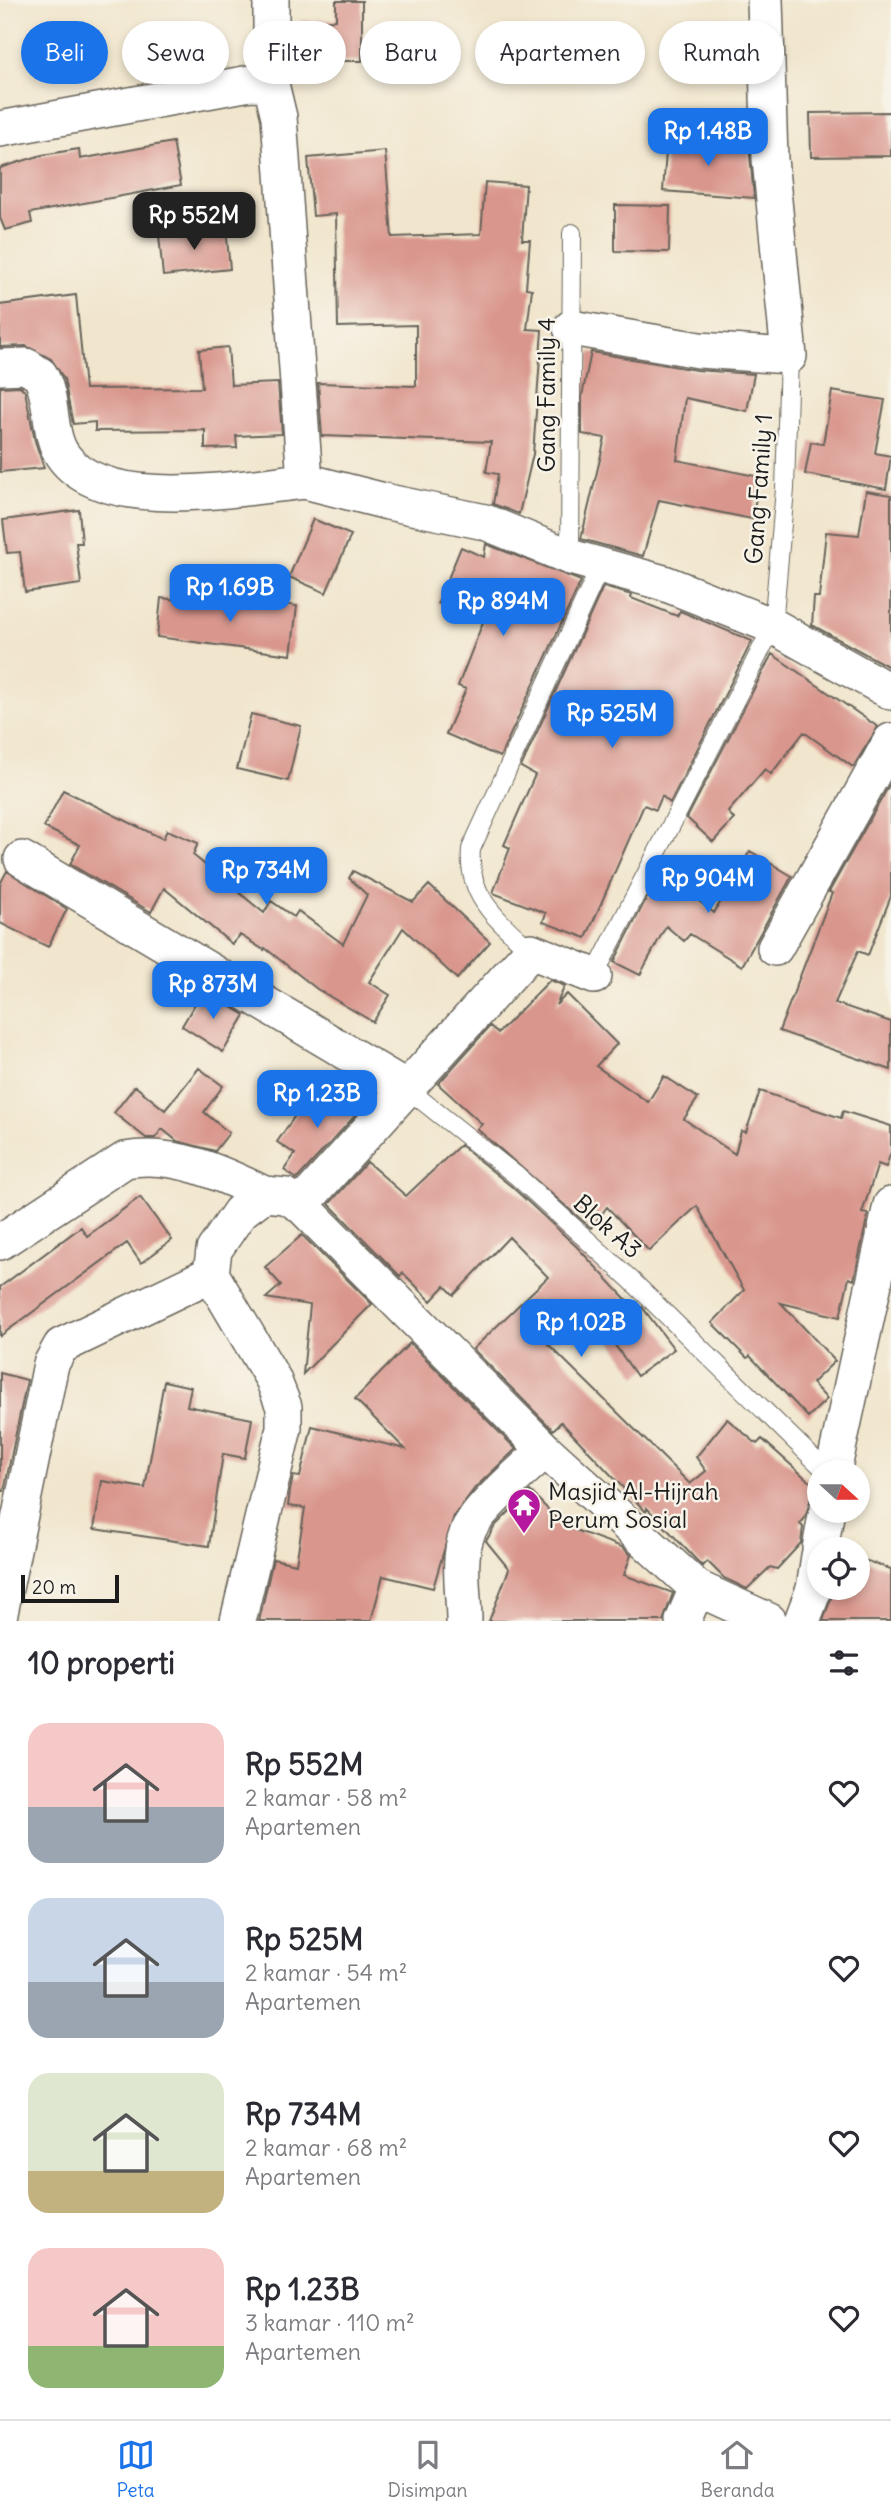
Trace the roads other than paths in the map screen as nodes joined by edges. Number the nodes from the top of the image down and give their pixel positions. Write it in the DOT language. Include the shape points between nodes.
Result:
graph roads {
  1 [pos="271,0"];
  2 [pos="765,0"];
  3 [pos="271,21"];
  4 [pos="245,84"];
  5 [pos="271,84"];
  6 [pos="0,129"];
  7 [pos="572,233"];
  8 [pos="571,328"];
  9 [pos="789,356"];
  10 [pos="0,367"];
  11 [pos="305,481"];
  12 [pos="586,561"];
  13 [pos="773,626"];
  14 [pos="891,692"];
  15 [pos="891,741"];
  16 [pos="22,859"];
  17 [pos="775,948"];
  18 [pos="531,951"];
  19 [pos="594,976"];
  20 [pos="405,1087"];
  21 [pos="264,1194"];
  22 [pos="302,1205"];
  23 [pos="891,1205"];
  24 [pos="0,1242"];
  25 [pos="211,1274"];
  26 [pos="545,1450"];
  27 [pos="815,1460"];
  28 [pos="836,1460"];
  29 [pos="697,1588"];
  30 [pos="810,1600"];
  31 [pos="0,1614"];
  32 [pos="238,1621"];
  33 [pos="464,1621"];
  34 [pos="683,1621"];
  35 [pos="769,1621"];
  36 [pos="802,1621"];
  1 -- 3 [label="street"];
  2 -- 9 [label="street" via="770,159"];
  4 -- 6 [label="street"];
  5 -- 11 [label="street" via="279,117"];
  7 -- 8 [label="lane, Gang Family 4"];
  8 -- 9 [label="street" via="699,350"];
  8 -- 12 [label="lane, Gang Family 4"];
  9 -- 13 [label="lane, Gang Family 1" via="785,489"];
  10 -- 11 [label="street" via="26,366 40,375 58,447 71,466 94,480 137,492 214,491"];
  11 -- 12 [label="street" via="485,522"];
  12 -- 13 [label="street" via="664,583"];
  12 -- 18 [label="lane" via="471,849 472,882 491,914"];
  13 -- 14 [label="street"];
  13 -- 19 [label="lane"];
  15 -- 17 [label="street"];
  16 -- 20 [label="street"];
  18 -- 19 [label="street"];
  18 -- 20 [label="street"];
  20 -- 22 [label="street"];
  20 -- 27 [label="lane, Blok A3" via="517,1177 600,1252"];
  21 -- 22 [label="street" via="286,1196"];
  21 -- 24 [label="street" via="219,1172 161,1157 125,1160"];
  21 -- 25 [label="street" via="240,1212 214,1250"];
  22 -- 26 [label="street"];
  23 -- 28 [label="street"];
  25 -- 31 [label="street" via="61,1346 51,1364"];
  25 -- 32 [label="street" via="274,1379 284,1407 284,1428"];
  26 -- 29 [label="street"];
  26 -- 33 [label="street" via="467,1531"];
  29 -- 34 [label="street"];
  29 -- 35 [label="street"];
  30 -- 36 [label="street"];
}
